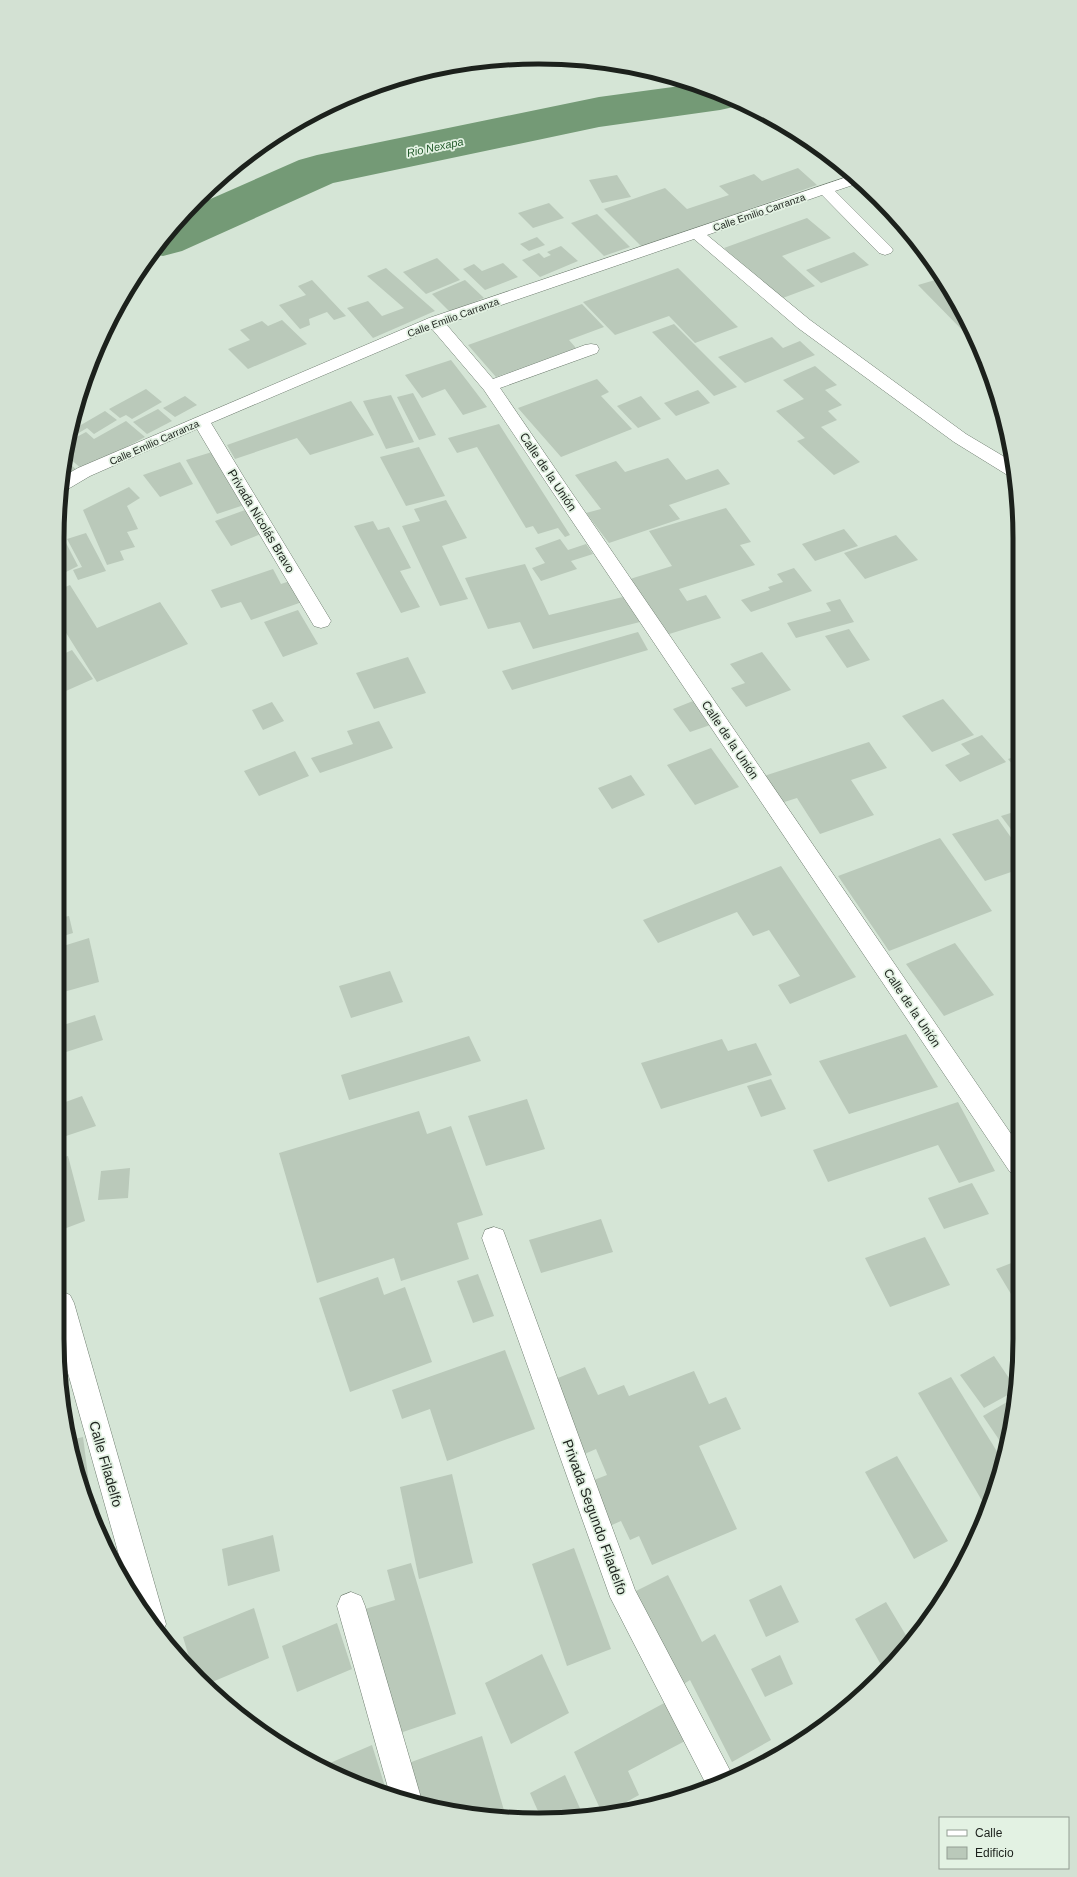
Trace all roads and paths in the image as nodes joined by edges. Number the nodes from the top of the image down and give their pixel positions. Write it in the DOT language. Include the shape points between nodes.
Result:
graph roads {
  1 [pos="850,181"];
  2 [pos="825,189"];
  3 [pos="696,233"];
  4 [pos="885,250"];
  5 [pos="435,322"];
  6 [pos="590,349"];
  7 [pos="490,386"];
  8 [pos="201,421"];
  9 [pos="1007,467"];
  10 [pos="68,482"];
  11 [pos="321,621"];
  12 [pos="1013,1149"];
  13 [pos="494,1238"];
  14 [pos="64,1314"];
  15 [pos="147,1606"];
  16 [pos="351,1606"];
  17 [pos="719,1778"];
  18 [pos="405,1794"];
  1 -- 2 [label="street, Calle Emilio Carranza"];
  2 -- 3 [label="street, Calle Emilio Carranza"];
  2 -- 4 [label="street"];
  3 -- 5 [label="street, Calle Emilio Carranza"];
  3 -- 9 [label="street" via="804,324 960,438"];
  5 -- 7 [label="street, Calle de la Unión"];
  5 -- 8 [label="street, Calle Emilio Carranza"];
  6 -- 7 [label="street"];
  7 -- 12 [label="street, Calle de la Unión"];
  8 -- 10 [label="street, Calle Emilio Carranza" via="84,472"];
  8 -- 11 [label="street, Privada Nicolás Bravo"];
  13 -- 17 [label="street, Privada Segundo Filadelfo" via="624,1598"];
  14 -- 15 [label="street, Calle Filadelfo"];
  16 -- 18 [label="street"];
}
